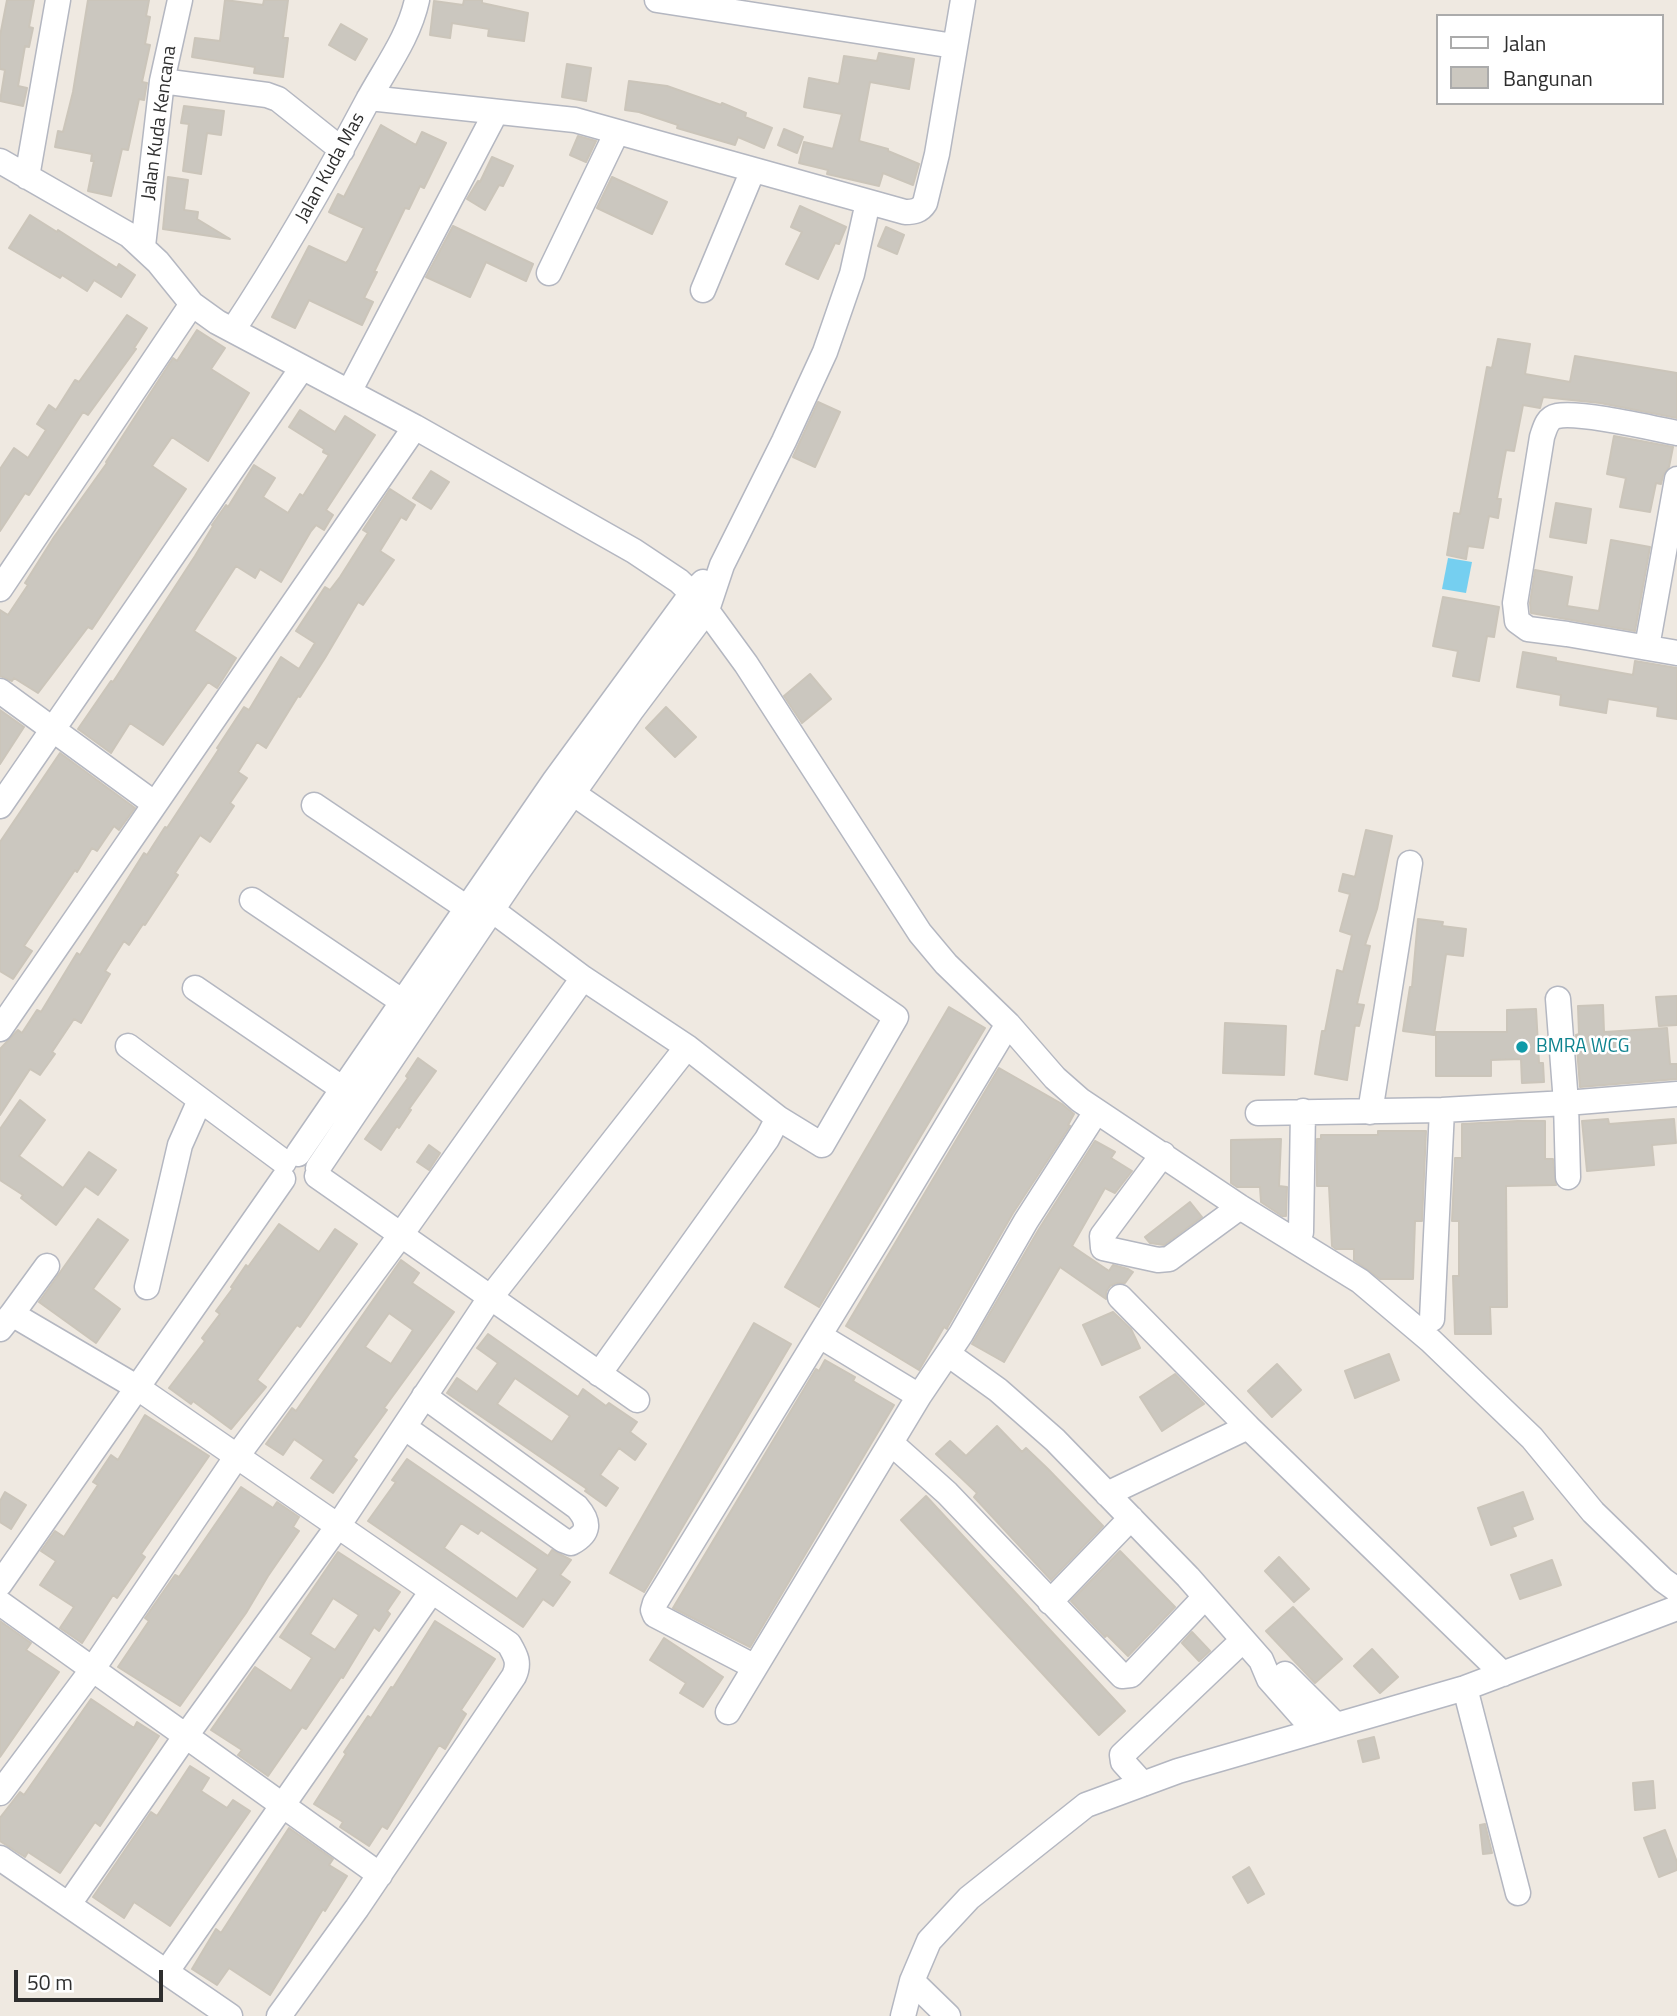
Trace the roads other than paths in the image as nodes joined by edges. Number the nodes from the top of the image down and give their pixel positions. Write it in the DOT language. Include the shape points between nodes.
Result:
graph roads {
  1 [pos="58,0"];
  2 [pos="180,0"];
  3 [pos="417,0"];
  4 [pos="657,0"];
  5 [pos="963,0"];
  6 [pos="954,46"];
  7 [pos="162,81"];
  8 [pos="369,98"];
  9 [pos="496,112"];
  10 [pos="617,132"];
  11 [pos="342,150"];
  12 [pos="0,161"];
  13 [pos="754,170"];
  14 [pos="27,177"];
  15 [pos="868,202"];
  16 [pos="143,246"];
  17 [pos="549,274"];
  18 [pos="703,290"];
  19 [pos="192,304"];
  20 [pos="233,330"];
  21 [pos="302,368"];
  22 [pos="349,392"];
  23 [pos="415,427"];
  24 [pos="1677,433"];
  25 [pos="1677,479"];
  26 [pos="0,589"];
  27 [pos="699,601"];
  28 [pos="1647,647"];
  29 [pos="1677,653"];
  30 [pos="0,691"];
  31 [pos="53,729"];
  32 [pos="564,787"];
  33 [pos="155,804"];
  34 [pos="314,805"];
  35 [pos="0,806"];
  36 [pos="1410,863"];
  37 [pos="252,900"];
  38 [pos="480,909"];
  39 [pos="583,978"];
  40 [pos="195,988"];
  41 [pos="1558,999"];
  42 [pos="403,1002"];
  43 [pos="3,1019"];
  44 [pos="1008,1024"];
  45 [pos="389,1044"];
  46 [pos="128,1046"];
  47 [pos="687,1046"];
  48 [pos="343,1089"];
  49 [pos="1677,1094"];
  50 [pos="200,1100"];
  51 [pos="1566,1103"];
  52 [pos="1442,1110"];
  53 [pos="1303,1111"];
  54 [pos="1096,1112"];
  55 [pos="1370,1112"];
  56 [pos="1258,1113"];
  57 [pos="778,1118"];
  58 [pos="1163,1154"];
  59 [pos="300,1168"];
  60 [pos="1569,1177"];
  61 [pos="1240,1207"];
  62 [pos="1301,1233"];
  63 [pos="400,1236"];
  64 [pos="47,1266"];
  65 [pos="147,1287"];
  66 [pos="1119,1297"];
  67 [pos="490,1298"];
  68 [pos="1432,1319"];
  69 [pos="6,1321"];
  70 [pos="820,1336"];
  71 [pos="948,1354"];
  72 [pos="599,1374"];
  73 [pos="138,1388"];
  74 [pos="424,1396"];
  75 [pos="919,1396"];
  76 [pos="637,1400"];
  77 [pos="404,1427"];
  78 [pos="1248,1427"];
  79 [pos="471,1430"];
  80 [pos="891,1443"];
  81 [pos="237,1456"];
  82 [pos="449,1460"];
  83 [pos="541,1482"];
  84 [pos="1107,1494"];
  85 [pos="522,1511"];
  86 [pos="1131,1518"];
  87 [pos="338,1526"];
  88 [pos="0,1584"];
  89 [pos="1677,1590"];
  90 [pos="432,1591"];
  91 [pos="1204,1598"];
  92 [pos="1050,1602"];
  93 [pos="0,1603"];
  94 [pos="1677,1608"];
  95 [pos="1243,1640"];
  96 [pos="755,1667"];
  97 [pos="92,1670"];
  98 [pos="1503,1674"];
  99 [pos="1465,1688"];
  100 [pos="728,1712"];
  101 [pos="1325,1728"];
  102 [pos="184,1737"];
  103 [pos="1143,1784"];
  104 [pos="0,1793"];
  105 [pos="282,1807"];
  106 [pos="0,1858"];
  107 [pos="380,1875"];
  108 [pos="1518,1893"];
  109 [pos="69,1904"];
  110 [pos="167,1972"];
  111 [pos="912,1981"];
  112 [pos="230,2016"];
  113 [pos="279,2016"];
  114 [pos="903,2016"];
  115 [pos="948,2016"];
  1 -- 14 [label="street"];
  2 -- 7 [label="street, Jalan Kuda Kencana"];
  3 -- 8 [label="street, Jalan Kuda Mas" via="408,29"];
  4 -- 6 [label="street"];
  5 -- 6 [label="street"];
  6 -- 15 [label="street" via="925,203 921,209 905,212"];
  7 -- 11 [label="street" via="278,99"];
  7 -- 16 [label="street, Jalan Kuda Kencana"];
  8 -- 9 [label="street"];
  8 -- 11 [label="street, Jalan Kuda Mas"];
  9 -- 10 [label="street" via="575,120"];
  9 -- 22 [label="street"];
  10 -- 13 [label="street"];
  10 -- 17 [label="street"];
  11 -- 20 [label="street, Jalan Kuda Mas"];
  12 -- 14 [label="street"];
  13 -- 15 [label="street"];
  13 -- 18 [label="street"];
  14 -- 16 [label="street"];
  15 -- 27 [label="street" via="852,274 825,352 722,565"];
  16 -- 19 [label="street"];
  19 -- 20 [label="street"];
  19 -- 26 [label="street"];
  20 -- 21 [label="street"];
  21 -- 22 [label="street"];
  21 -- 31 [label="street"];
  22 -- 23 [label="street"];
  23 -- 27 [label="street" via="634,551"];
  23 -- 33 [label="street"];
  24 -- 28 [label="street" via="1578,416 1558,415 1547,422 1515,603 1517,621 1528,629"];
  25 -- 28 [label="street"];
  27 -- 32 [label="street"];
  27 -- 44 [label="street" via="746,664 920,933"];
  28 -- 29 [label="street"];
  30 -- 31 [label="street"];
  31 -- 33 [label="street"];
  31 -- 35 [label="street"];
  32 -- 38 [label="street"];
  32 -- 57 [label="street" via="896,1017 822,1145"];
  33 -- 43 [label="street"];
  34 -- 38 [label="street"];
  36 -- 55 [label="street"];
  37 -- 42 [label="street"];
  38 -- 39 [label="street"];
  38 -- 42 [label="street"];
  38 -- 45 [label="street"];
  39 -- 47 [label="street"];
  39 -- 63 [label="street"];
  40 -- 48 [label="street"];
  41 -- 51 [label="street"];
  42 -- 45 [label="street"];
  44 -- 54 [label="street" via="1055,1078"];
  44 -- 70 [label="street"];
  45 -- 48 [label="street"];
  45 -- 59 [label="street"];
  46 -- 50 [label="street"];
  47 -- 57 [label="street"];
  47 -- 67 [label="street"];
  48 -- 59 [label="street"];
  49 -- 51 [label="street"];
  50 -- 59 [label="street"];
  50 -- 65 [label="street" via="180,1145"];
  51 -- 52 [label="street"];
  51 -- 60 [label="street"];
  52 -- 55 [label="street"];
  52 -- 68 [label="street"];
  53 -- 55 [label="street"];
  53 -- 56 [label="street"];
  53 -- 62 [label="street"];
  54 -- 58 [label="street"];
  54 -- 71 [label="street"];
  57 -- 72 [label="street" via="674,1273"];
  58 -- 61 [label="street"];
  58 -- 61 [label="street" via="1102,1236 1103,1248 1168,1259"];
  59 -- 63 [label="street"];
  59 -- 73 [label="street"];
  61 -- 89 [label="street" via="1360,1281 1431,1341 1532,1438 1593,1512"];
  63 -- 67 [label="street"];
  63 -- 81 [label="street"];
  64 -- 69 [label="street"];
  66 -- 78 [label="street"];
  67 -- 72 [label="street"];
  67 -- 74 [label="street"];
  69 -- 73 [label="street"];
  70 -- 75 [label="street"];
  70 -- 96 [label="street" via="653,1610"];
  71 -- 75 [label="street"];
  71 -- 84 [label="street" via="1055,1440"];
  72 -- 76 [label="street"];
  73 -- 81 [label="street"];
  73 -- 88 [label="street"];
  74 -- 77 [label="street"];
  74 -- 79 [label="street"];
  75 -- 80 [label="street"];
  77 -- 82 [label="street"];
  77 -- 87 [label="street"];
  78 -- 84 [label="street"];
  78 -- 98 [label="street"];
  79 -- 82 [label="street"];
  79 -- 83 [label="street"];
  80 -- 92 [label="street" via="947,1493"];
  80 -- 96 [label="street"];
  81 -- 87 [label="street"];
  81 -- 97 [label="street"];
  82 -- 85 [label="street"];
  83 -- 85 [label="street"];
  83 -- 85 [label="street" via="585,1518 587,1526 580,1538 571,1543 563,1540"];
  84 -- 86 [label="street"];
  86 -- 91 [label="street"];
  86 -- 92 [label="street"];
  87 -- 90 [label="street"];
  87 -- 102 [label="street"];
  90 -- 105 [label="street"];
  90 -- 107 [label="street" via="509,1644 518,1666"];
  91 -- 92 [label="street" via="1131,1675 1122,1676"];
  91 -- 95 [label="street"];
  93 -- 97 [label="street"];
  94 -- 98 [label="street"];
  95 -- 101 [label="street" via="1261,1660 1279,1668"];
  95 -- 103 [label="street" via="1122,1755"];
  96 -- 100 [label="street"];
  97 -- 102 [label="street"];
  97 -- 104 [label="street"];
  98 -- 99 [label="street"];
  99 -- 101 [label="street"];
  99 -- 108 [label="street"];
  101 -- 103 [label="street"];
  102 -- 105 [label="street"];
  102 -- 109 [label="street"];
  103 -- 111 [label="street" via="1086,1805 969,1898 929,1941"];
  105 -- 107 [label="street"];
  105 -- 110 [label="street"];
  106 -- 109 [label="street"];
  107 -- 113 [label="street"];
  109 -- 110 [label="street"];
  110 -- 112 [label="street"];
  111 -- 114 [label="street"];
  111 -- 115 [label="street"];
}
